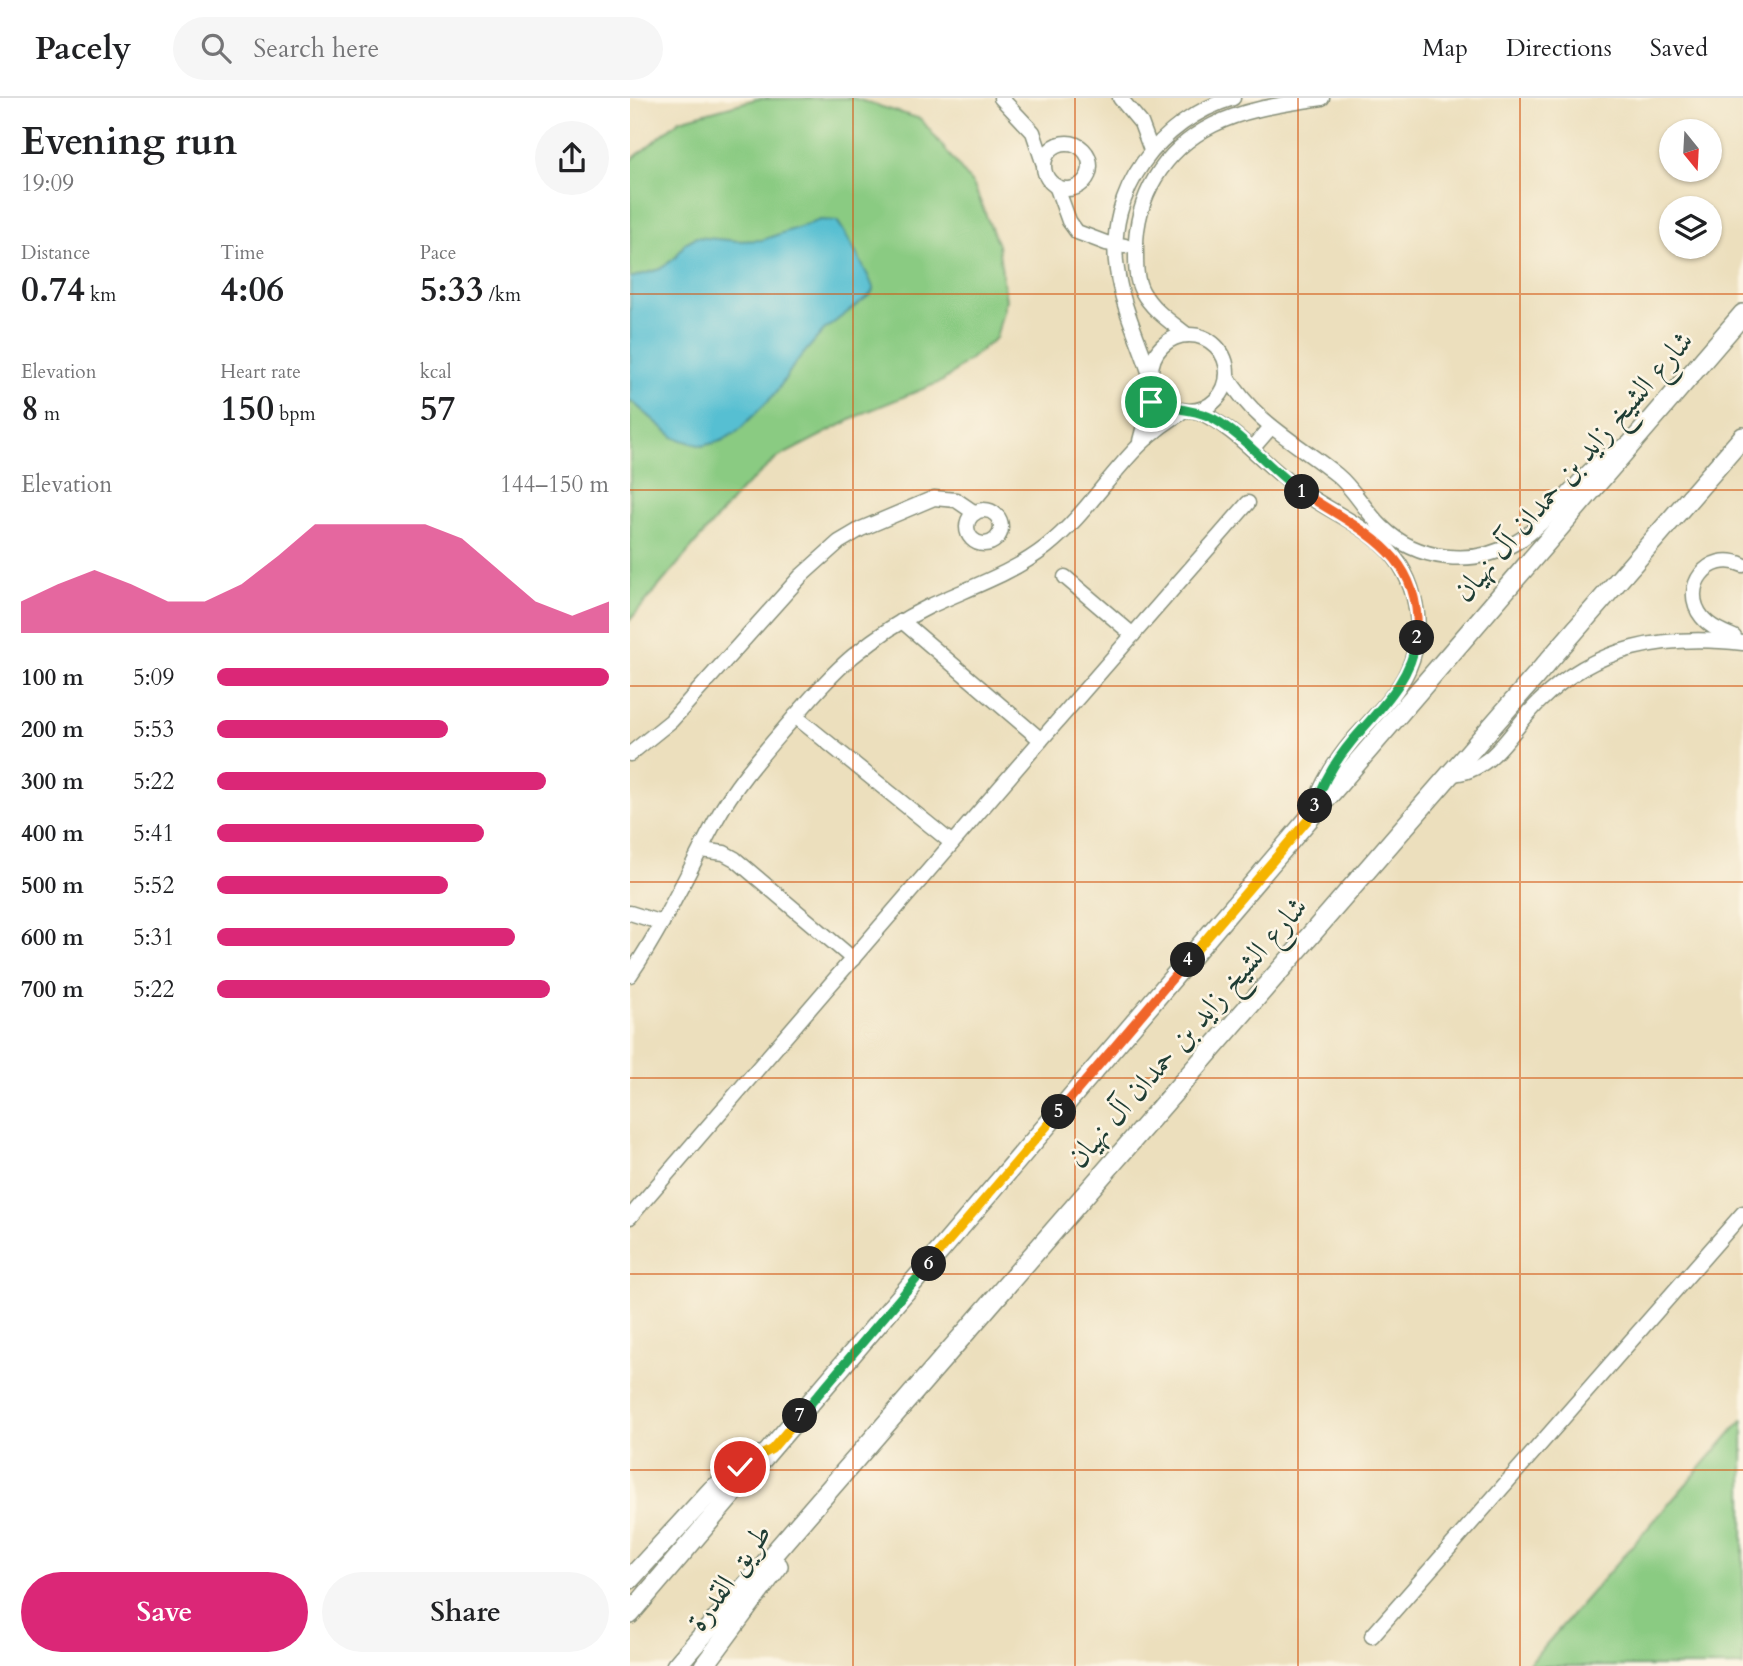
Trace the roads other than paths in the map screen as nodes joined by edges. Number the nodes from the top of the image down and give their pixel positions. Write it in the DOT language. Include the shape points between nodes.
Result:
graph roads {
  1 [pos="1000,98"];
  2 [pos="1120,98"];
  3 [pos="1233,98"];
  4 [pos="1322,98"];
  5 [pos="1142,123"];
  6 [pos="1171,130"];
  7 [pos="1033,132"];
  8 [pos="1186,142"];
  9 [pos="1061,143"];
  10 [pos="1151,150"];
  11 [pos="1043,162"];
  12 [pos="1064,188"];
  13 [pos="1116,239"];
  14 [pos="1136,242"];
  15 [pos="1743,314"];
  16 [pos="1187,335"];
  17 [pos="1227,376"];
  18 [pos="1153,383"];
  19 [pos="1191,411"];
  20 [pos="1271,427"];
  21 [pos="1743,437"];
  22 [pos="1634,441"];
  23 [pos="1140,443"];
  24 [pos="1252,449"];
  25 [pos="1248,503"];
  26 [pos="975,513"];
  27 [pos="1743,565"];
  28 [pos="1065,577"];
  29 [pos="902,621"];
  30 [pos="1133,635"];
  31 [pos="1743,642"];
  32 [pos="795,716"];
  33 [pos="1041,740"];
  34 [pos="630,754"];
  35 [pos="1451,774"];
  36 [pos="1312,815"];
  37 [pos="952,843"];
  38 [pos="701,850"];
  39 [pos="630,913"];
  40 [pos="662,923"];
  41 [pos="853,959"];
  42 [pos="630,975"];
  43 [pos="1743,1213"];
  44 [pos="630,1217"];
  45 [pos="772,1449"];
  46 [pos="803,1520"];
  47 [pos="630,1579"];
  48 [pos="630,1614"];
  49 [pos="1372,1636"];
  50 [pos="676,1666"];
  51 [pos="704,1666"];
  1 -- 7 [label="street"];
  2 -- 5 [label="street"];
  3 -- 6 [label="street"];
  4 -- 8 [label="street" via="1243,113"];
  5 -- 6 [label="street"];
  5 -- 10 [label="street"];
  6 -- 8 [label="street"];
  6 -- 10 [label="street"];
  7 -- 9 [label="street"];
  7 -- 11 [label="street"];
  8 -- 14 [label="street" via="1150,186 1139,212"];
  9 -- 11 [label="street"];
  9 -- 12 [label="street" via="1081,147 1089,157 1090,171 1078,187"];
  10 -- 13 [label="street" via="1135,173"];
  11 -- 12 [label="street" via="1046,177"];
  12 -- 13 [label="street" via="1066,214 1077,232 1094,237 1105,233"];
  13 -- 14 [label="street"];
  13 -- 18 [label="street" via="1119,281"];
  14 -- 16 [label="street" via="1140,288 1159,313"];
  15 -- 22 [label="main road, شارع الشيخ زايد بن حمدان آل نهيان"];
  16 -- 17 [label="street" via="1212,342 1226,363"];
  16 -- 18 [label="street" via="1160,349 1152,368"];
  17 -- 19 [label="street" via="1218,398"];
  17 -- 20 [label="street" via="1247,406"];
  18 -- 19 [label="street" via="1166,404"];
  18 -- 23 [label="street"];
  19 -- 23 [label="street" via="1161,425"];
  19 -- 24 [label="street" via="1227,427"];
  20 -- 22 [label="street" via="1344,482 1392,535 1423,552 1458,558 1493,553 1525,537 1596,464"];
  20 -- 24 [label="street"];
  21 -- 35 [label="main road, شارع الشيخ زايد بن حمدان آل نهيان"];
  22 -- 36 [label="main road, شارع الشيخ زايد بن حمدان آل نهيان"];
  23 -- 29 [label="street" via="1046,547 1000,576"];
  24 -- 36 [label="street" via="1292,485 1384,546 1408,579 1417,614 1416,648 1404,679 1341,755"];
  25 -- 30 [label="street"];
  26 -- 34 [label="street" via="956,500 934,498 839,542 801,576 671,721"];
  27 -- 31 [label="street" via="1727,560 1709,566 1694,591 1700,615"];
  28 -- 30 [label="street"];
  29 -- 32 [label="street" via="852,657"];
  29 -- 33 [label="street"];
  30 -- 33 [label="street"];
  31 -- 35 [label="street" via="1659,642 1602,658 1570,675 1540,701 1483,765"];
  32 -- 37 [label="street"];
  32 -- 38 [label="street" via="734,790"];
  33 -- 37 [label="street"];
  35 -- 46 [label="main road, شارع الشيخ زايد بن حمدان آل نهيان"];
  36 -- 45 [label="main road, شارع الشيخ زايد بن حمدان آل نهيان"];
  37 -- 41 [label="street"];
  38 -- 40 [label="street"];
  38 -- 41 [label="street" via="735,859"];
  39 -- 40 [label="street"];
  40 -- 42 [label="street"];
  41 -- 44 [label="street"];
  43 -- 49 [label="street"];
  45 -- 47 [label="main road" via="712,1490"];
  45 -- 48 [label="main road, شارع الشيخ زايد بن حمدان آل نهيان"];
  46 -- 50 [label="main road, شارع الشيخ زايد بن حمدان آل نهيان"];
  46 -- 51 [label="main road, طريق القدرة" via="776,1569"];
}
